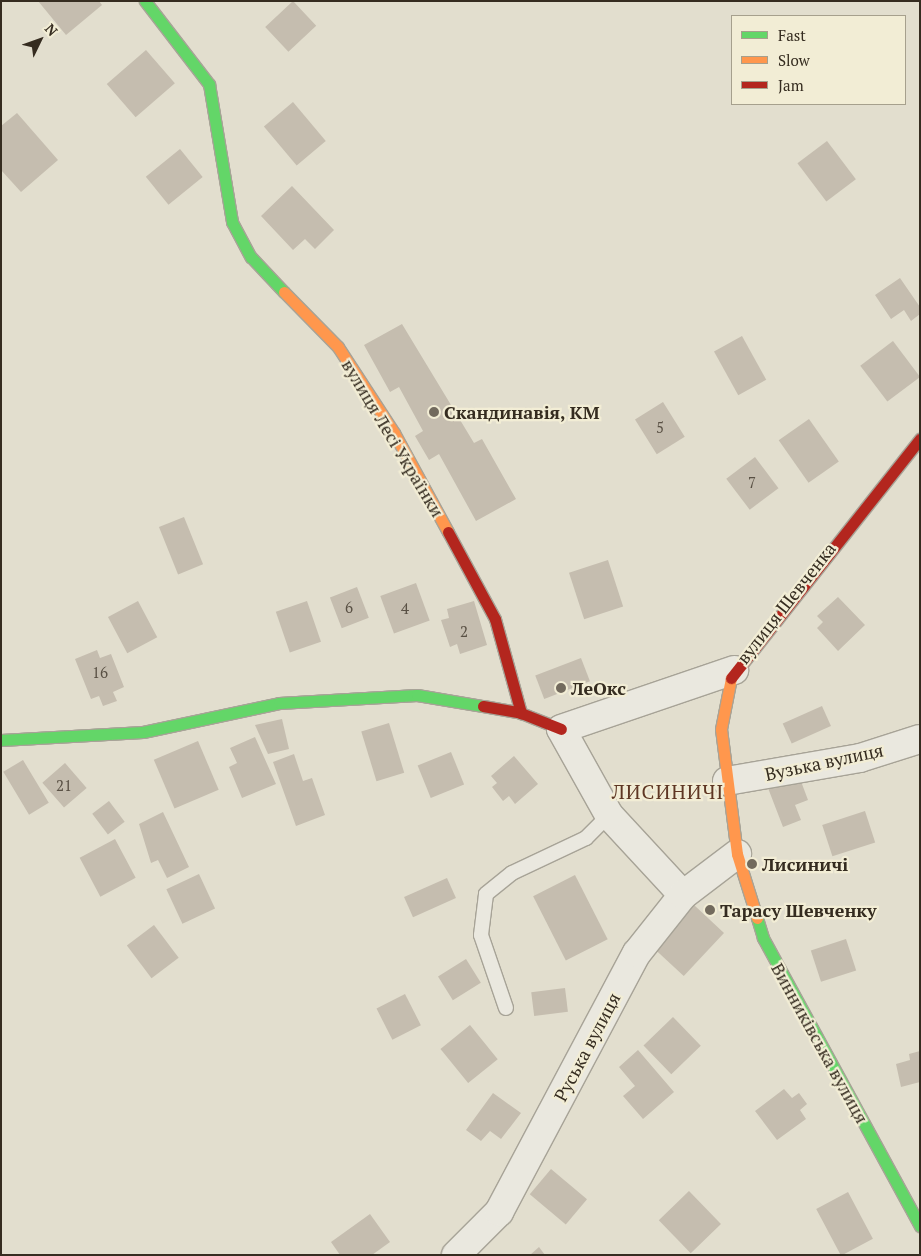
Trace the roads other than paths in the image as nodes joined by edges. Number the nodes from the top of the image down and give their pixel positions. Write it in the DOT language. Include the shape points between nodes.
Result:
graph roads {
  1 [pos="145,1"];
  2 [pos="920,438"];
  3 [pos="734,670"];
  4 [pos="521,713"];
  5 [pos="561,729"];
  6 [pos="920,739"];
  7 [pos="1,740"];
  8 [pos="727,782"];
  9 [pos="609,815"];
  10 [pos="737,854"];
  11 [pos="683,895"];
  12 [pos="506,1008"];
  13 [pos="920,1226"];
  14 [pos="456,1255"];
  1 -- 4 [label="street, вулиця Лесі Українки" via="208,84 236,229 251,257 338,347 394,433 495,619"];
  2 -- 3 [label="street, вулиця Шевченка"];
  3 -- 5 [label="street"];
  3 -- 8 [label="street, вулиця Шевченка" via="723,703 721,729"];
  4 -- 5 [label="street"];
  4 -- 7 [label="street" via="407,695 279,703 143,732"];
  5 -- 9 [label="street"];
  6 -- 8 [label="street, Вузька вулиця" via="860,758"];
  8 -- 10 [label="street, вулиця Шевченка"];
  9 -- 11 [label="street"];
  9 -- 12 [label="lane" via="586,838 512,873 486,894 481,935"];
  10 -- 11 [label="street, Руська вулиця"];
  10 -- 13 [label="street, Винниківська вулиця" via="763,938"];
  11 -- 14 [label="street, Руська вулиця" via="638,953 499,1212"];
}
